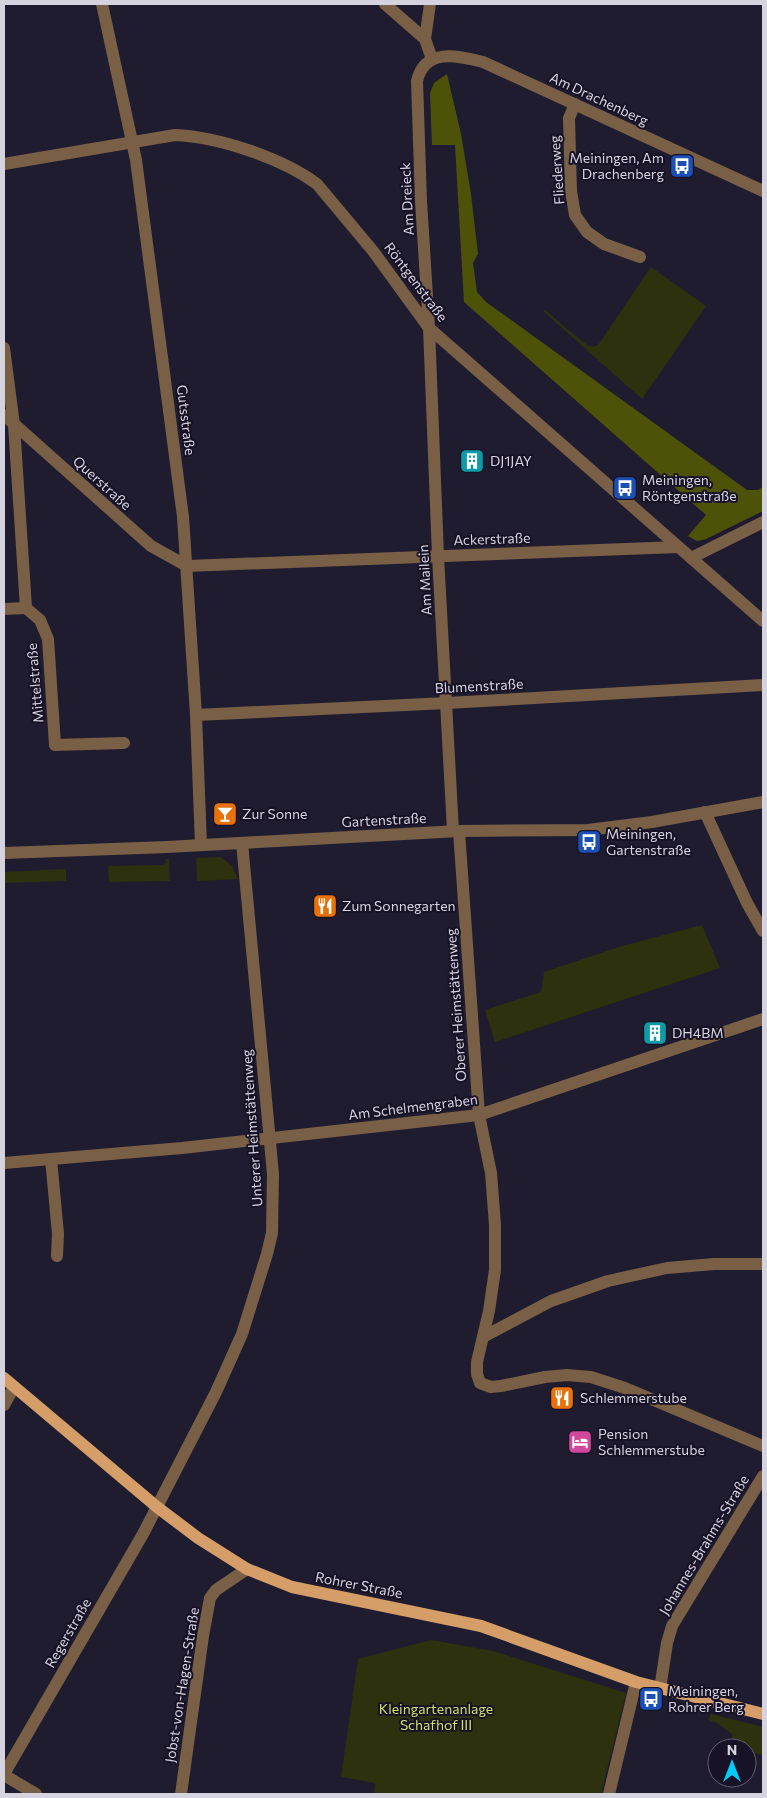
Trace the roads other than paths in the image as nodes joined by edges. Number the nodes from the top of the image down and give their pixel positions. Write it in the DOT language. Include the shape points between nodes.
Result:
graph roads {
  1 [pos="102,4"];
  2 [pos="385,4"];
  3 [pos="430,4"];
  4 [pos="425,39"];
  5 [pos="432,59"];
  6 [pos="575,104"];
  7 [pos="133,141"];
  8 [pos="4,164"];
  9 [pos="763,191"];
  10 [pos="640,257"];
  11 [pos="429,328"];
  12 [pos="4,348"];
  13 [pos="4,415"];
  14 [pos="14,425"];
  15 [pos="763,522"];
  16 [pos="678,546"];
  17 [pos="438,556"];
  18 [pos="691,558"];
  19 [pos="187,566"];
  20 [pos="26,608"];
  21 [pos="4,609"];
  22 [pos="763,621"];
  23 [pos="763,685"];
  24 [pos="447,703"];
  25 [pos="196,714"];
  26 [pos="124,742"];
  27 [pos="763,802"];
  28 [pos="706,812"];
  29 [pos="456,831"];
  30 [pos="242,843"];
  31 [pos="201,845"];
  32 [pos="4,853"];
  33 [pos="763,931"];
  34 [pos="763,1019"];
  35 [pos="479,1116"];
  36 [pos="270,1137"];
  37 [pos="51,1159"];
  38 [pos="4,1162"];
  39 [pos="57,1256"];
  40 [pos="763,1264"];
  41 [pos="483,1337"];
  42 [pos="4,1378"];
  43 [pos="14,1387"];
  44 [pos="4,1405"];
  45 [pos="763,1446"];
  46 [pos="763,1476"];
  47 [pos="157,1507"];
  48 [pos="247,1569"];
  49 [pos="636,1682"];
  50 [pos="660,1689"];
  51 [pos="763,1714"];
  52 [pos="4,1774"];
  53 [pos="36,1794"];
  54 [pos="181,1794"];
  55 [pos="609,1794"];
  1 -- 7 [label="street, Gutsstraße"];
  2 -- 4 [label="street"];
  3 -- 4 [label="street"];
  4 -- 5 [label="street"];
  5 -- 6 [label="street, Am Drachenberg" via="454,56 483,62"];
  5 -- 11 [label="street, Am Dreieck" via="423,65 417,88"];
  6 -- 9 [label="street, Am Drachenberg"];
  6 -- 10 [label="street, Fliederweg" via="569,118 571,191 575,215 587,232 604,244"];
  7 -- 8 [label="street, Röntgenstraße"];
  7 -- 11 [label="street, Röntgenstraße" via="175,135 199,137 282,163 306,176 317,184 373,251"];
  7 -- 19 [label="street, Gutsstraße"];
  11 -- 16 [label="street, Röntgenstraße"];
  11 -- 17 [label="street, Am Mailein"];
  12 -- 14 [label="street"];
  13 -- 14 [label="street, Querstraße"];
  14 -- 19 [label="street, Querstraße" via="151,546"];
  14 -- 20 [label="street"];
  15 -- 18 [label="street"];
  16 -- 17 [label="street, Ackerstraße"];
  16 -- 18 [label="street, Röntgenstraße"];
  17 -- 19 [label="street, Ackerstraße"];
  17 -- 24 [label="street, Am Mailein"];
  18 -- 22 [label="street, Röntgenstraße"];
  19 -- 25 [label="street, Gutsstraße"];
  20 -- 21 [label="street"];
  20 -- 26 [label="street, Mittelstraße" via="40,620 48,639 55,745"];
  23 -- 24 [label="street, Blumenstraße"];
  24 -- 25 [label="street, Blumenstraße"];
  24 -- 29 [label="street, Am Mailein"];
  25 -- 31 [label="street, Gutsstraße"];
  27 -- 28 [label="street, Gartenstraße"];
  28 -- 29 [label="street, Gartenstraße" via="588,830"];
  28 -- 33 [label="street"];
  29 -- 30 [label="street, Gartenstraße"];
  29 -- 35 [label="street, Oberer Heimstättenweg"];
  30 -- 31 [label="street, Gartenstraße"];
  30 -- 36 [label="street, Unterer Heimstättenweg"];
  31 -- 32 [label="street, Gartenstraße"];
  34 -- 35 [label="street, Am Schelmengraben"];
  35 -- 36 [label="street, Am Schelmengraben"];
  35 -- 41 [label="street, Oberer Heimstättenweg" via="491,1173 495,1225 495,1270"];
  36 -- 37 [label="street, Am Schelmengraben"];
  36 -- 47 [label="street, Unterer Heimstättenweg" via="274,1202 270,1243 262,1273 242,1334 216,1392"];
  37 -- 38 [label="street, Am Schelmengraben"];
  37 -- 39 [label="street"];
  40 -- 41 [label="street" via="667,1268 608,1281 551,1301"];
  41 -- 45 [label="street, Oberer Heimstättenweg" via="477,1362 480,1383 491,1387 544,1377 591,1377"];
  42 -- 43 [label="main road, Rohrer Straße"];
  43 -- 44 [label="street"];
  43 -- 47 [label="main road, Rohrer Straße"];
  46 -- 50 [label="street, Johannes-Brahms-Straße" via="672,1626"];
  47 -- 48 [label="main road, Rohrer Straße"];
  47 -- 52 [label="street, Regerstraße"];
  48 -- 49 [label="main road, Rohrer Straße" via="292,1586 481,1626"];
  48 -- 54 [label="street, Jobst-von-Hagen-Straße" via="216,1590 210,1598"];
  49 -- 50 [label="main road, Rohrer Straße"];
  49 -- 55 [label="street"];
  50 -- 51 [label="main road, Rohrer Straße"];
  52 -- 53 [label="street"];
}
